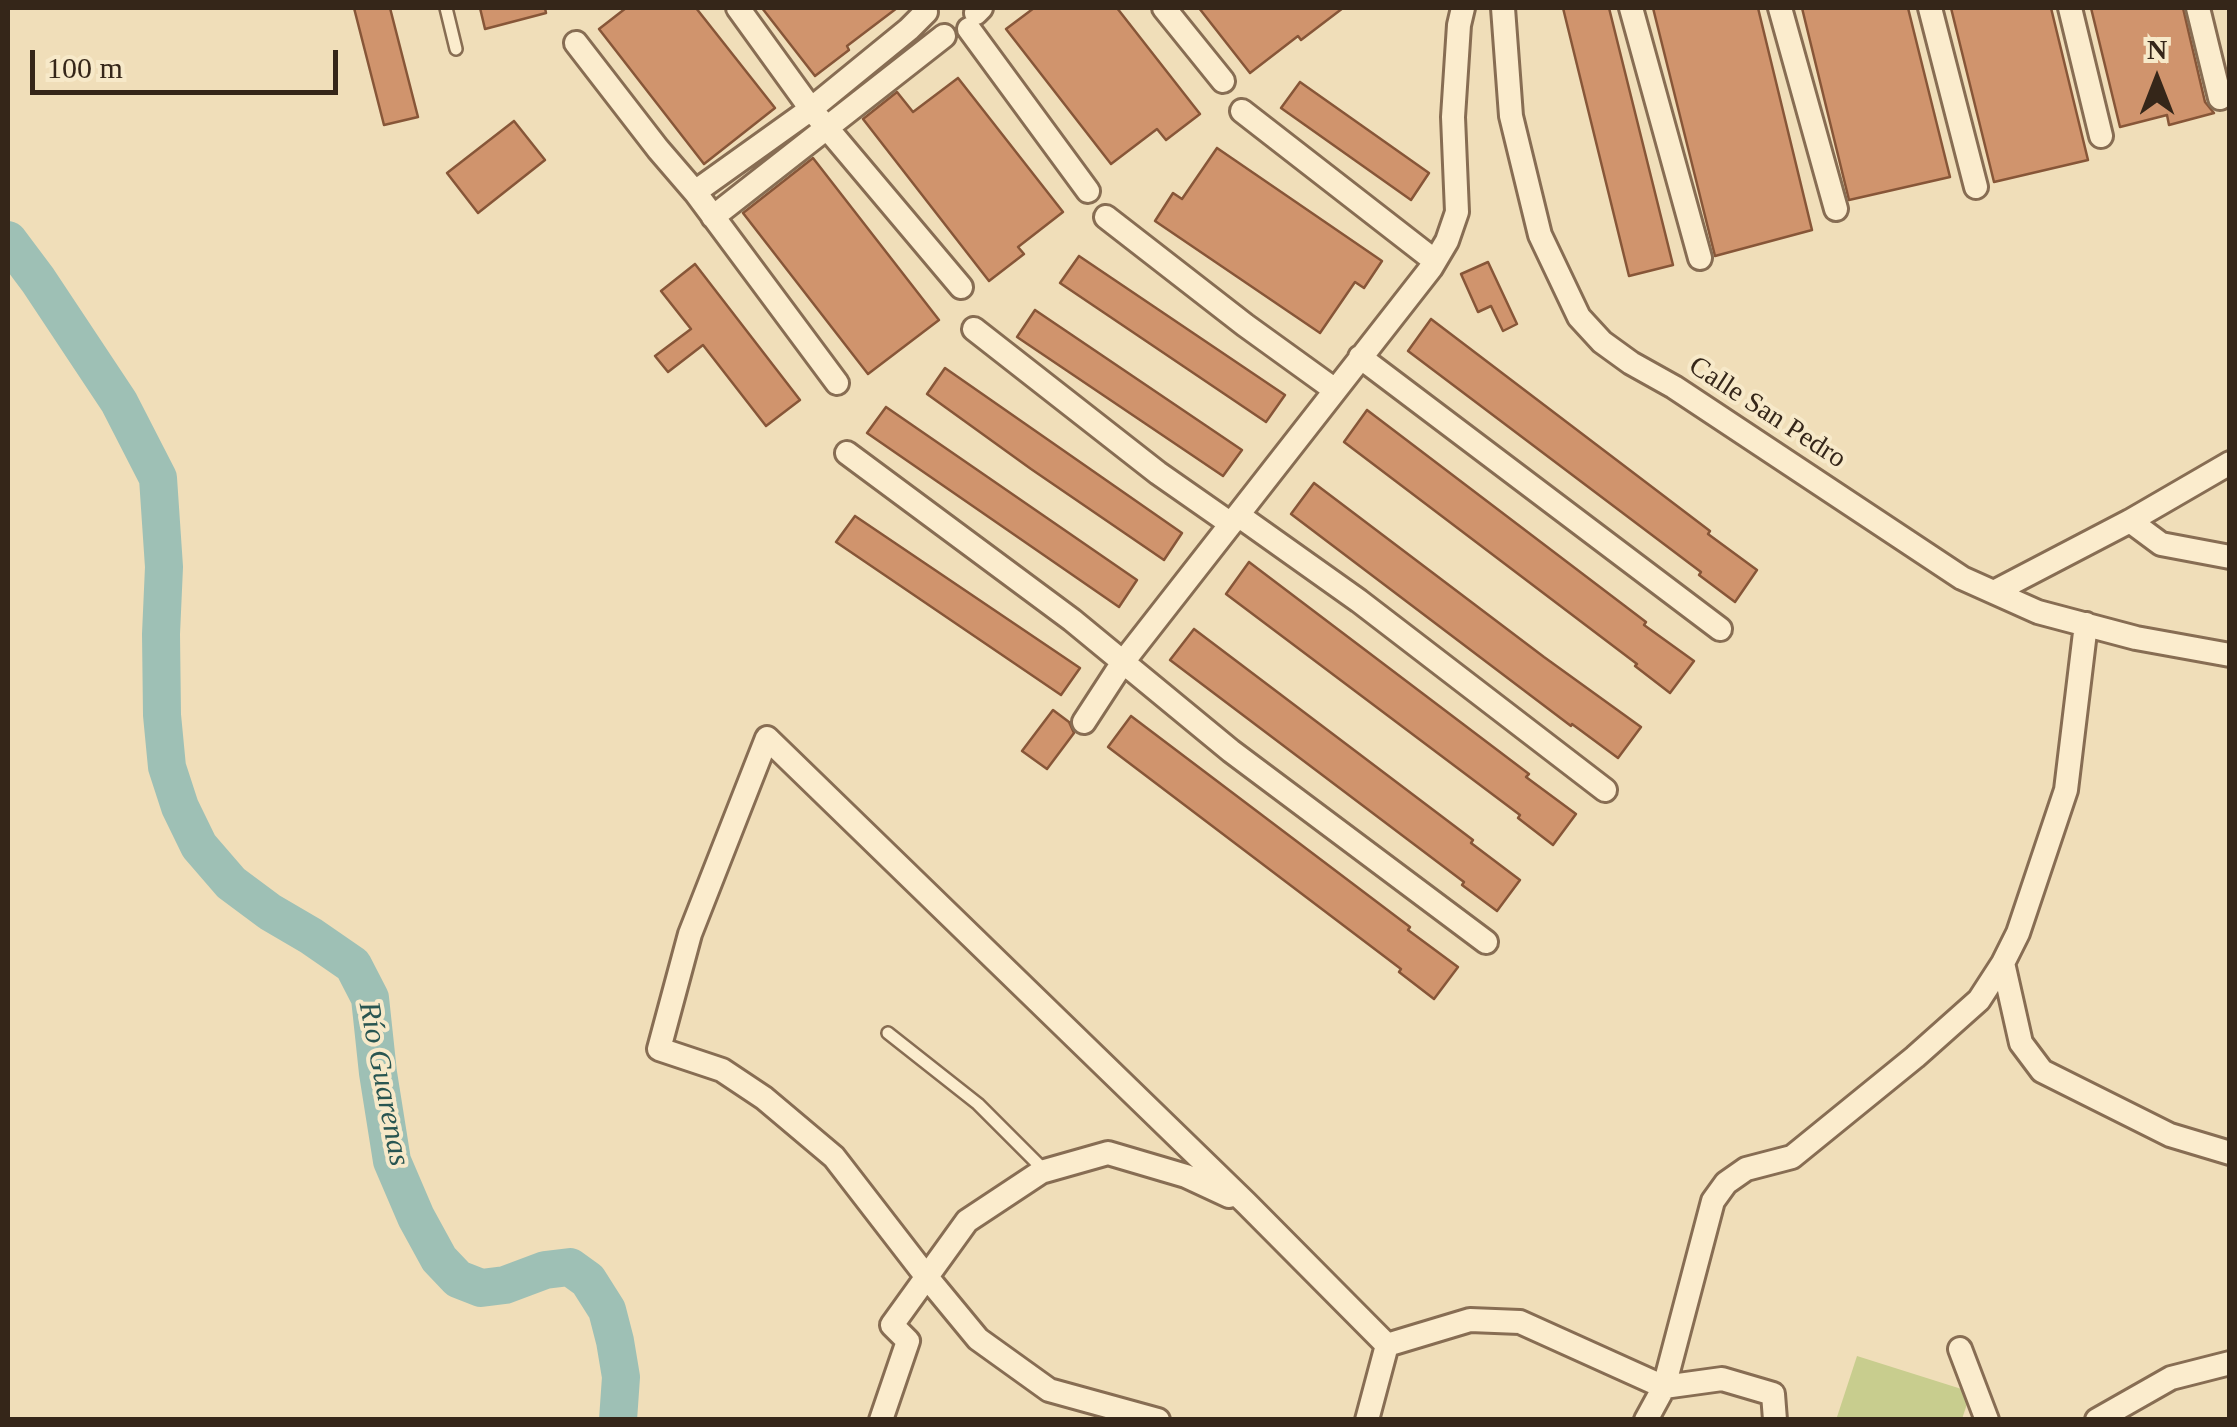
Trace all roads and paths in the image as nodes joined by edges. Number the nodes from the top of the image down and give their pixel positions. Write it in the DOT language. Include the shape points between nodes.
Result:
graph roads {
  1 [pos="446,8"];
  2 [pos="738,8"];
  3 [pos="1164,8"];
  4 [pos="1462,8"];
  5 [pos="1504,8"];
  6 [pos="1631,8"];
  7 [pos="1780,8"];
  8 [pos="1930,8"];
  9 [pos="2070,8"];
  10 [pos="2198,8"];
  11 [pos="926,10"];
  12 [pos="975,14"];
  13 [pos="944,36"];
  14 [pos="576,43"];
  15 [pos="456,49"];
  16 [pos="1224,81"];
  17 [pos="2220,98"];
  18 [pos="811,109"];
  19 [pos="1242,111"];
  20 [pos="827,128"];
  21 [pos="2101,136"];
  22 [pos="1976,187"];
  23 [pos="1088,191"];
  24 [pos="695,192"];
  25 [pos="1836,209"];
  26 [pos="713,216"];
  27 [pos="1106,217"];
  28 [pos="1700,258"];
  29 [pos="1436,261"];
  30 [pos="961,287"];
  31 [pos="974,329"];
  32 [pos="1360,358"];
  33 [pos="837,382"];
  34 [pos="1335,390"];
  35 [pos="847,453"];
  36 [pos="2230,463"];
  37 [pos="1234,519"];
  38 [pos="2130,522"];
  39 [pos="2230,557"];
  40 [pos="1994,592"];
  41 [pos="2086,624"];
  42 [pos="1720,628"];
  43 [pos="2230,655"];
  44 [pos="1124,662"];
  45 [pos="1084,722"];
  46 [pos="1605,790"];
  47 [pos="1486,942"];
  48 [pos="2002,963"];
  49 [pos="888,1033"];
  50 [pos="2230,1154"];
  51 [pos="1045,1171"];
  52 [pos="1246,1203"];
  53 [pos="926,1276"];
  54 [pos="1387,1345"];
  55 [pos="1960,1349"];
  56 [pos="2230,1363"];
  57 [pos="1664,1387"];
  58 [pos="881,1420"];
  59 [pos="1158,1420"];
  60 [pos="1367,1420"];
  61 [pos="1646,1420"];
  62 [pos="1775,1420"];
  63 [pos="1987,1420"];
  64 [pos="2097,1420"];
  1 -- 15 [label="lane"];
  2 -- 18 [label="street"];
  3 -- 16 [label="street"];
  4 -- 29 [label="street" via="1453,117 1457,212"];
  5 -- 40 [label="street, Calle San Pedro" via="1511,116 1525,176 1540,236 1579,318 1631,362 1962,578"];
  6 -- 28 [label="street"];
  7 -- 25 [label="street"];
  8 -- 22 [label="street"];
  9 -- 21 [label="street"];
  10 -- 17 [label="street"];
  11 -- 13 [label="street" via="931,27"];
  11 -- 18 [label="street"];
  12 -- 13 [label="street" via="958,36"];
  12 -- 23 [label="street"];
  13 -- 20 [label="street"];
  14 -- 24 [label="street"];
  18 -- 20 [label="street"];
  18 -- 24 [label="street"];
  19 -- 29 [label="street"];
  20 -- 26 [label="street"];
  20 -- 30 [label="street"];
  24 -- 26 [label="street"];
  26 -- 33 [label="street"];
  27 -- 34 [label="street"];
  29 -- 32 [label="street"];
  31 -- 37 [label="street" via="1158,473"];
  32 -- 34 [label="street"];
  32 -- 42 [label="street"];
  34 -- 37 [label="street"];
  35 -- 44 [label="street"];
  36 -- 38 [label="street"];
  37 -- 44 [label="street"];
  37 -- 46 [label="street" via="1359,601"];
  38 -- 39 [label="street" via="2161,544"];
  38 -- 40 [label="street"];
  40 -- 41 [label="street, Calle San Pedro"];
  41 -- 43 [label="street, Calle San Pedro"];
  41 -- 48 [label="street" via="2066,790"];
  44 -- 45 [label="street"];
  44 -- 47 [label="street"];
  48 -- 50 [label="street" via="2021,1043 2042,1072 2170,1135"];
  48 -- 57 [label="street" via="1979,1000 1792,1157 1726,1183 1713,1200"];
  49 -- 51 [label="lane" via="978,1104"];
  51 -- 52 [label="street" via="1108,1153"];
  51 -- 53 [label="street" via="967,1220"];
  52 -- 53 [label="street" via="767,738 690,934 659,1049 722,1070 834,1157"];
  52 -- 54 [label="street"];
  53 -- 58 [label="street" via="892,1325 908,1341"];
  53 -- 59 [label="street" via="978,1338 1049,1390"];
  54 -- 57 [label="street" via="1470,1320 1520,1322"];
  54 -- 60 [label="street"];
  55 -- 63 [label="street"];
  56 -- 64 [label="street" via="2171,1378"];
  57 -- 61 [label="street"];
  57 -- 62 [label="street" via="1722,1379 1774,1394"];
}
